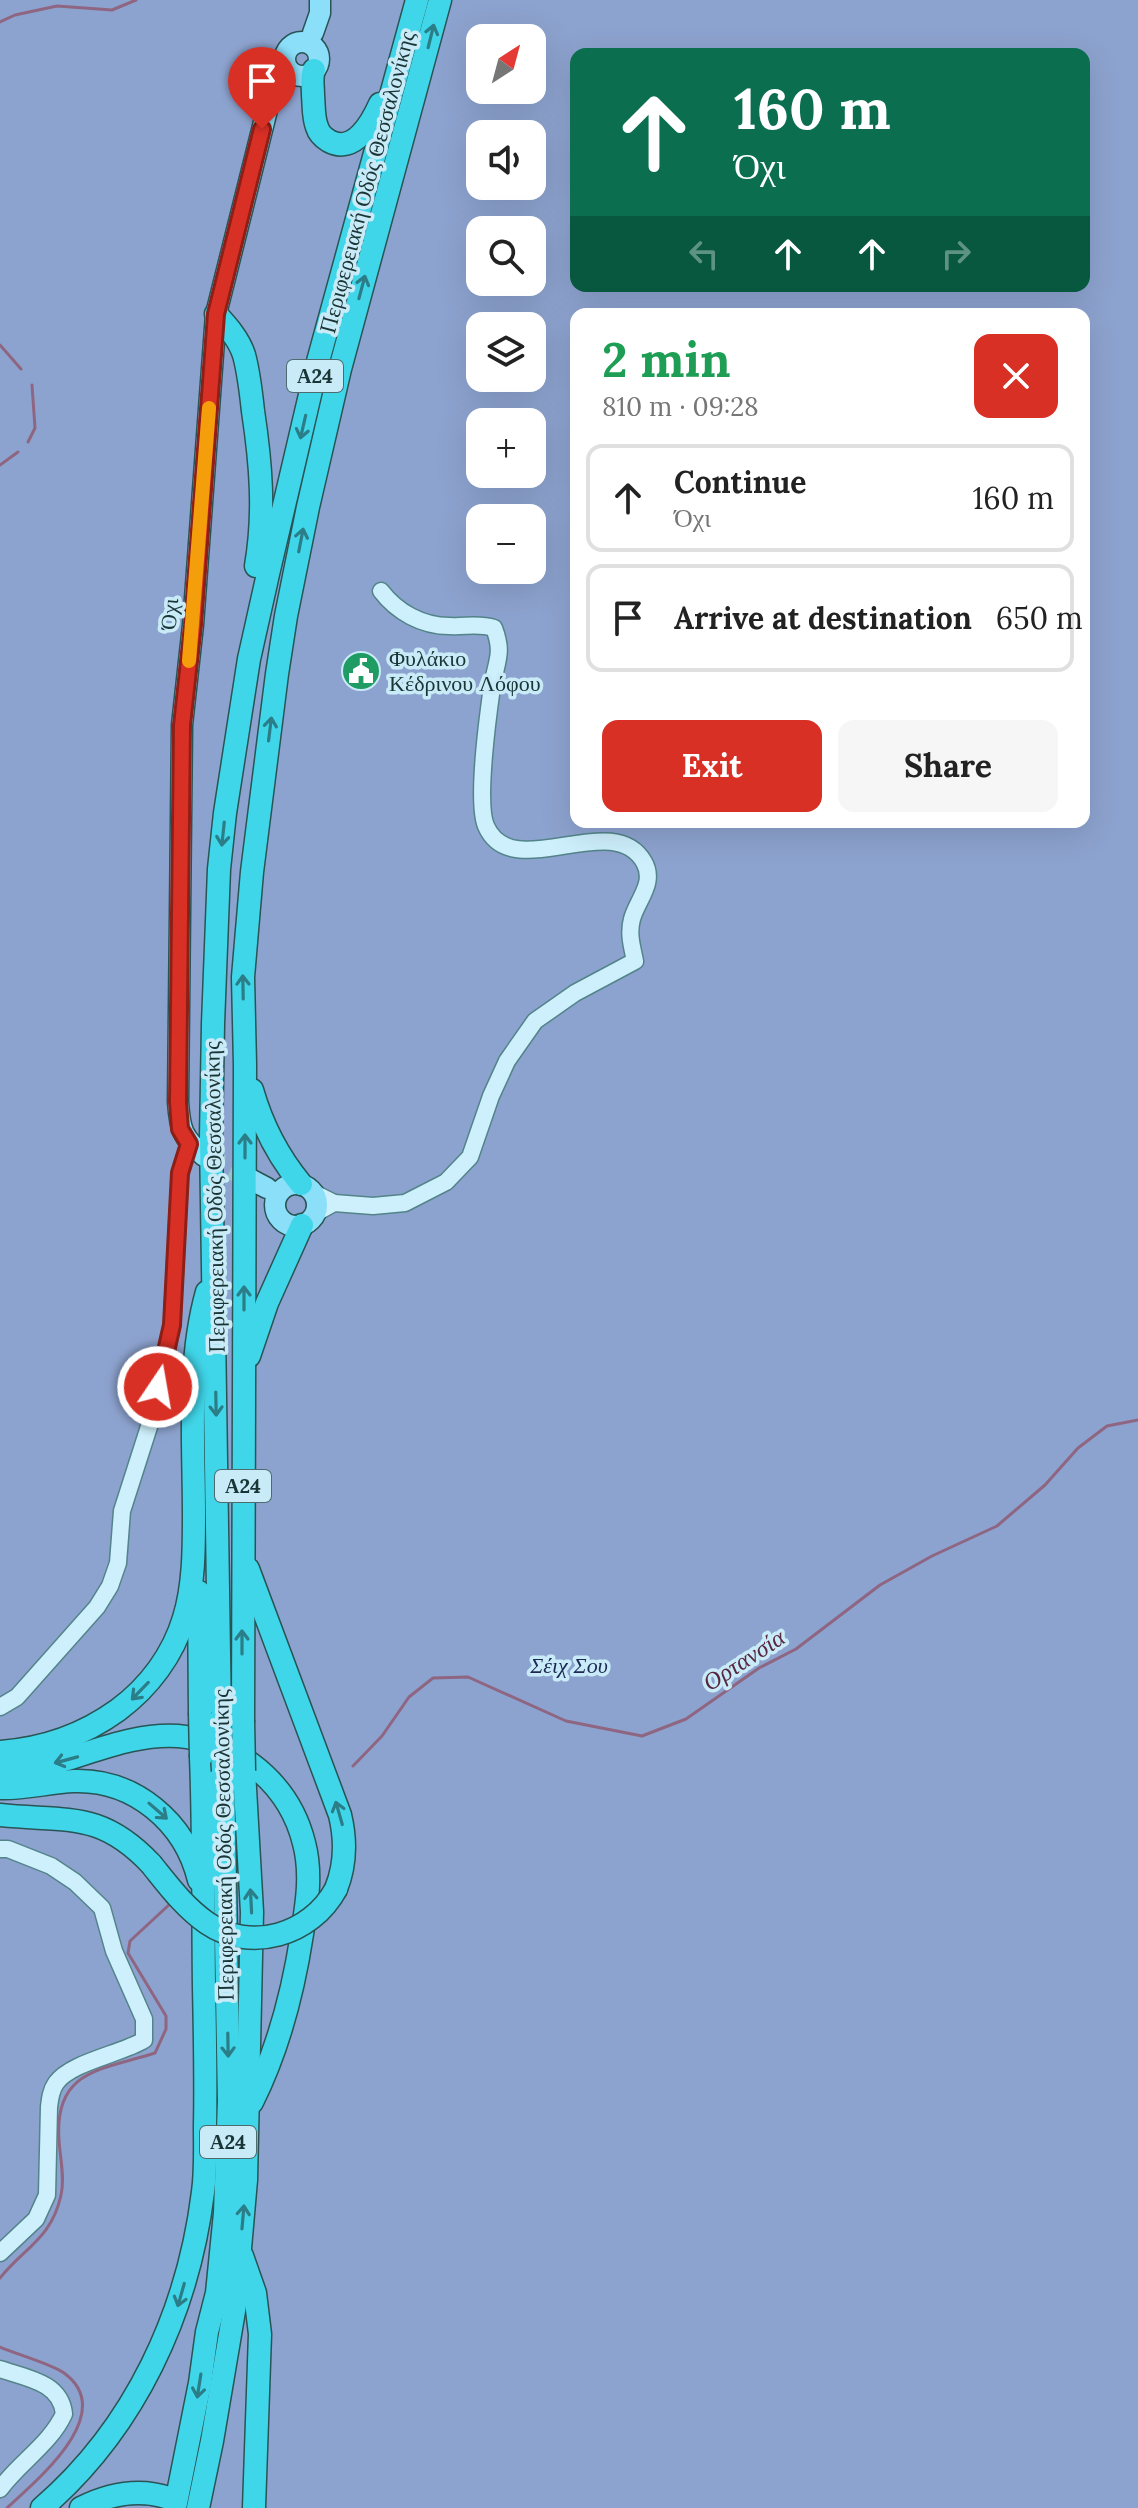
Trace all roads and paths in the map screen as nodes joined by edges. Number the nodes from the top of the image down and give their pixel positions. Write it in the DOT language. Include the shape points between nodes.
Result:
graph roads {
  1 [pos="320,0"];
  2 [pos="417,0"];
  3 [pos="440,0"];
  4 [pos="301,58"];
  5 [pos="400,64"];
  6 [pos="216,314"];
  7 [pos="381,591"];
  8 [pos="233,757"];
  9 [pos="245,1065"];
  10 [pos="197,1150"];
  11 [pos="289,1197"];
  12 [pos="213,1270"];
  13 [pos="200,1321"];
  14 [pos="172,1325"];
  15 [pos="243,1372"];
  16 [pos="194,1543"];
  17 [pos="242,1550"];
  18 [pos="0,1707"];
  19 [pos="221,1718"];
  20 [pos="0,1752"];
  21 [pos="234,1771"];
  22 [pos="0,1772"];
  23 [pos="0,1788"];
  24 [pos="0,1815"];
  25 [pos="0,1849"];
  26 [pos="203,1900"];
  27 [pos="248,2110"];
  28 [pos="203,2192"];
  29 [pos="240,2250"];
  30 [pos="0,2253"];
  31 [pos="207,2332"];
  32 [pos="0,2369"];
  33 [pos="0,2489"];
  34 [pos="172,2503"];
  35 [pos="42,2508"];
  36 [pos="81,2508"];
  37 [pos="198,2508"];
  38 [pos="254,2508"];
  1 -- 4 [label="main road, Όχι" via="320,13"];
  2 -- 5 [label="highway, Περιφερειακή Οδός Θεσσαλονίκης / Α24"];
  9 -- 3 [label="highway, Περιφερειακή Οδός Θεσσαλονίκης / Α24, one-way" via="243,977 252,872 286,616 340,369"];
  4 -- 5 [label="highway" via="317,129 342,145 370,124"];
  4 -- 6 [label="main road, Όχι" via="270,98"];
  5 -- 8 [label="highway, Περιφερειακή Οδός Θεσσαλονίκης / Α24, one-way" via="317,365 249,659"];
  6 -- 8 [label="highway" via="243,353 263,488 259,548 230,712"];
  6 -- 10 [label="main road, Όχι" via="182,725 178,1102 180,1129"];
  7 -- 11 [label="street" via="406,615 425,622 494,628 501,645 482,778 485,824 494,840 535,852 615,842 645,863 649,880 632,918 635,961 535,1021 507,1061 470,1157 446,1182 405,1203 373,1206"];
  8 -- 12 [label="highway, Περιφερειακή Οδός Θεσσαλονίκης / Α24, one-way" via="219,869 213,1008"];
  9 -- 11 [label="highway"];
  15 -- 9 [label="highway, Περιφερειακή Οδός Θεσσαλονίκης / Α24, one-way"];
  10 -- 14 [label="street" via="180,1173"];
  11 -- 15 [label="highway" via="267,1303"];
  12 -- 13 [label="highway"];
  12 -- 19 [label="highway, Περιφερειακή Οδός Θεσσαλονίκης / Α24, one-way"];
  13 -- 14 [label="street"];
  13 -- 16 [label="highway" via="194,1388"];
  14 -- 18 [label="street" via="154,1411 122,1511 118,1563 110,1586 78,1630 17,1697"];
  15 -- 17 [label="highway, Περιφερειακή Οδός Θεσσαλονίκης / Α24"];
  16 -- 19 [label="highway"];
  16 -- 20 [label="highway, one-way" via="185,1616 171,1650 143,1689 71,1737"];
  19 -- 17 [label="highway, Περιφερειακή Οδός Θεσσαλονίκης / Α24, one-way"];
  24 -- 17 [label="highway, one-way, bridge" via="88,1822 119,1836 192,1912 239,1936 263,1938 298,1928 319,1913 336,1889 344,1854 340,1815"];
  19 -- 21 [label="highway, Περιφερειακή Οδός Θεσσαλονίκης / Α24, bridge"];
  19 -- 26 [label="highway, bridge" via="201,1757"];
  27 -- 21 [label="highway, Περιφερειακή Οδός Θεσσαλονίκης / Α24, one-way" via="252,1912"];
  21 -- 31 [label="highway, Περιφερειακή Οδός Θεσσαλονίκης / Α24, one-way" via="227,2180 219,2277"];
  27 -- 22 [label="highway, one-way" via="283,2027 308,1894 304,1842 282,1795 237,1755 182,1736 141,1739 50,1765"];
  23 -- 26 [label="highway, one-way" via="87,1781 134,1794 160,1812 181,1838"];
  25 -- 30 [label="street" via="51,1866 102,1908 144,2019 144,2040 57,2081 50,2094 47,2195 36,2219"];
  26 -- 28 [label="highway"];
  29 -- 27 [label="highway, Περιφερειακή Οδός Θεσσαλονίκης / Α24, one-way"];
  28 -- 31 [label="highway" via="209,2217"];
  28 -- 35 [label="highway, one-way" via="182,2293 155,2360 109,2436"];
  29 -- 37 [label="highway, Περιφερειακή Οδός Θεσσαλονίκης / Α24"];
  29 -- 38 [label="highway" via="255,2293 260,2334"];
  31 -- 34 [label="highway, Περιφερειακή Οδός Θεσσαλονίκης / Α24, one-way"];
  32 -- 33 [label="street" via="46,2385 62,2399 64,2414 40,2449"];
  34 -- 36 [label="highway" via="149,2493 129,2493"];
}
